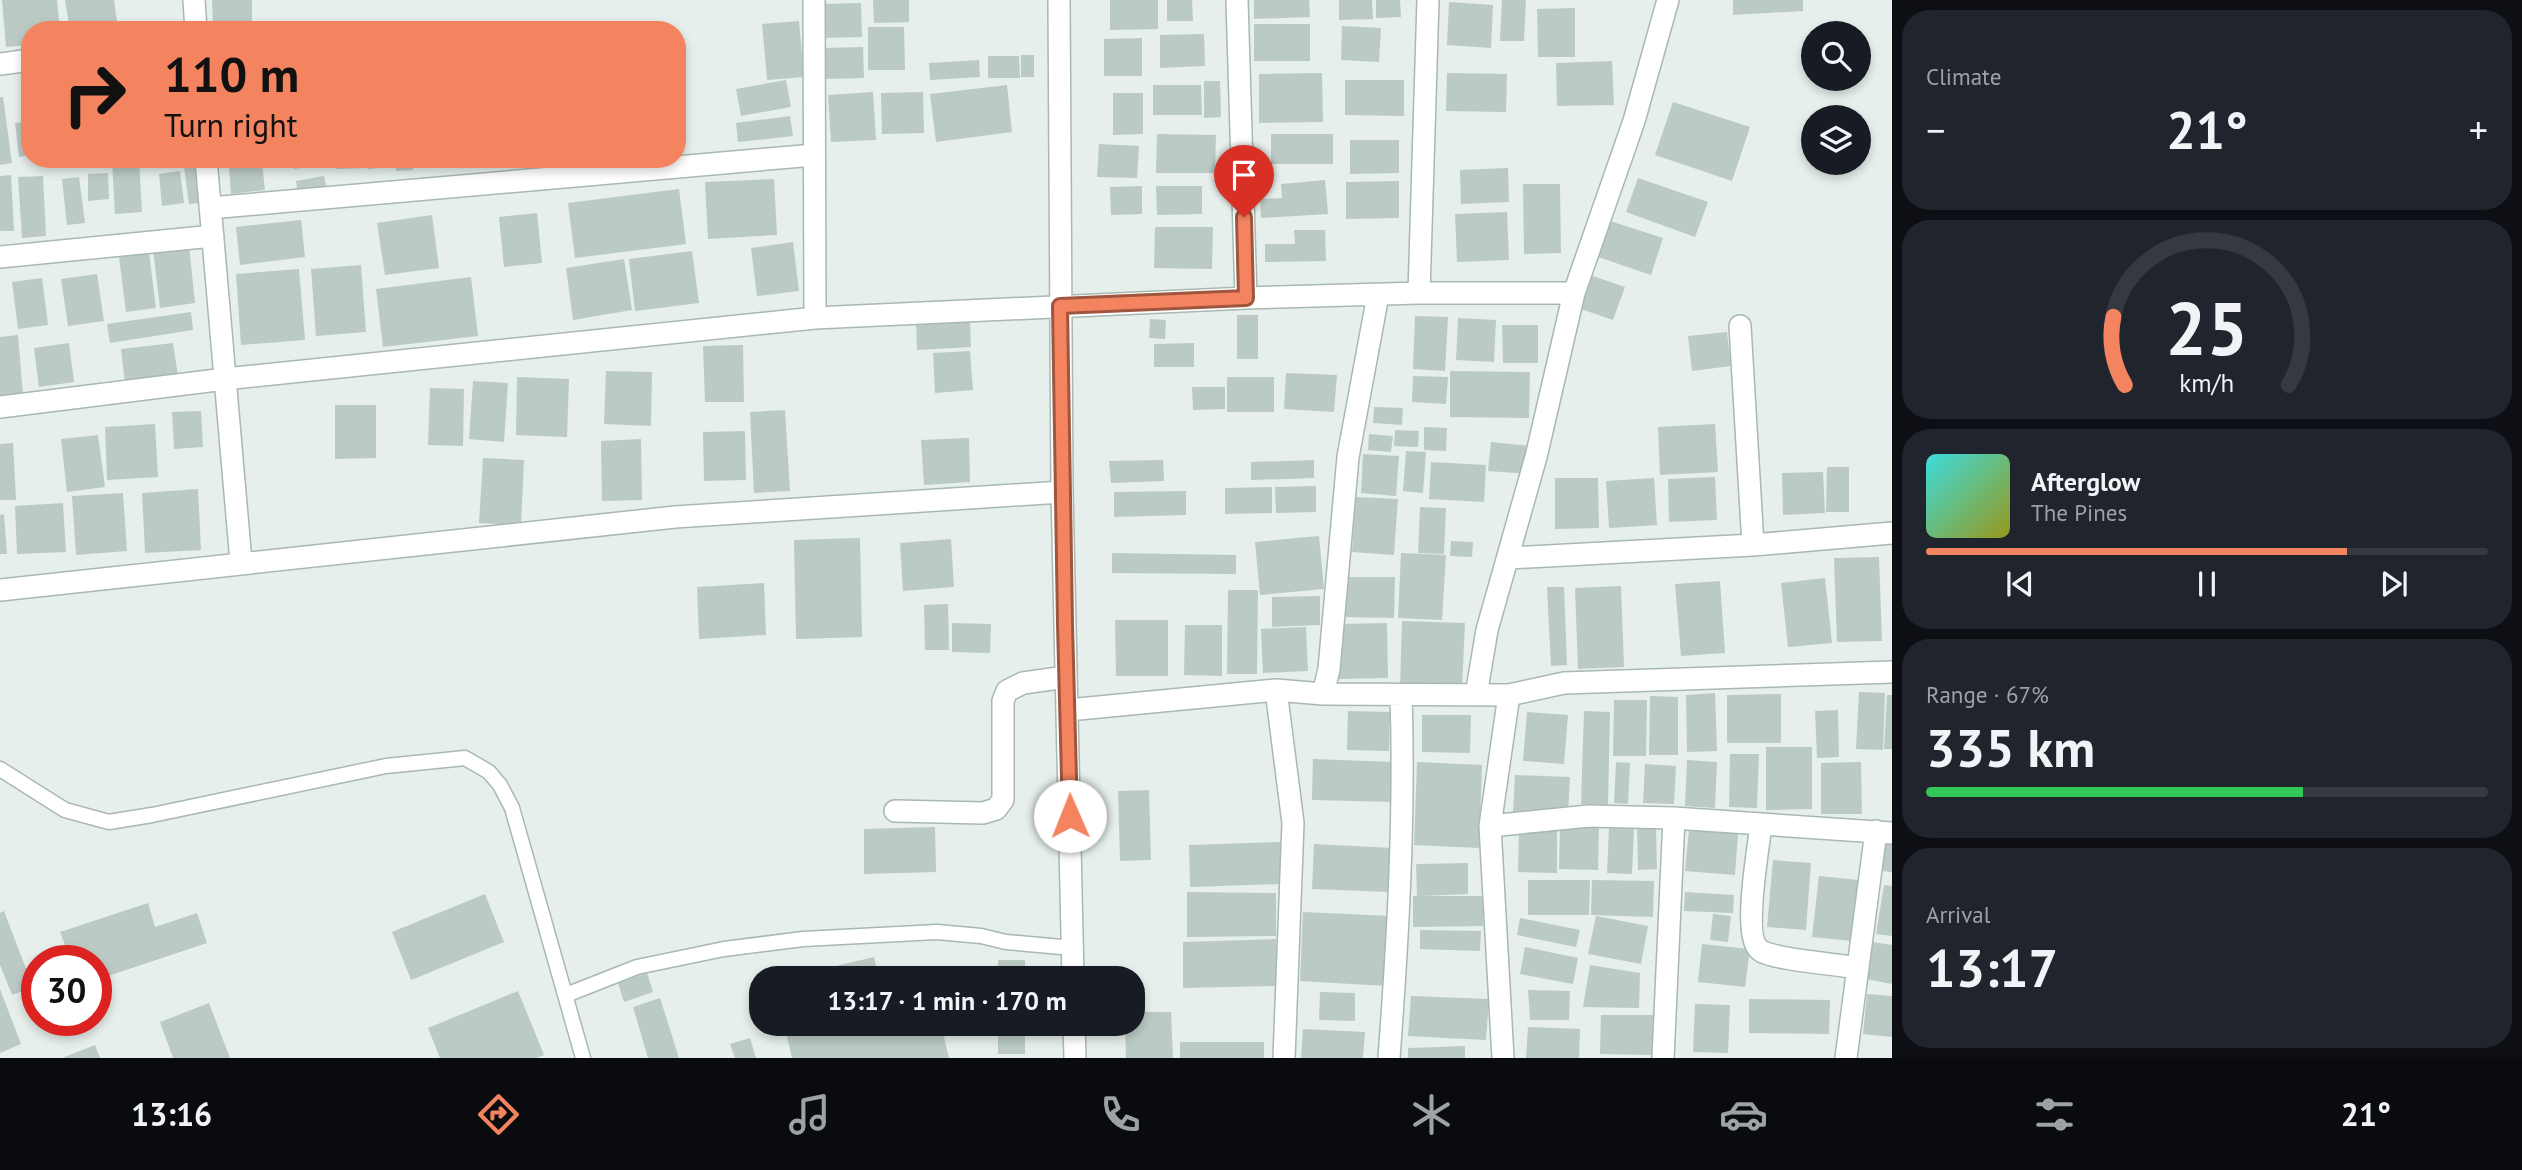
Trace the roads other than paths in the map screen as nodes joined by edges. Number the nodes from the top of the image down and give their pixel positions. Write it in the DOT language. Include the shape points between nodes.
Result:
graph roads {
  1 [pos="194,0"];
  2 [pos="814,0"];
  3 [pos="1059,0"];
  4 [pos="1237,0"];
  5 [pos="1428,0"];
  6 [pos="1668,0"];
  7 [pos="195,21"];
  8 [pos="21,62"];
  9 [pos="0,64"];
  10 [pos="814,155"];
  11 [pos="686,166"];
  12 [pos="207,168"];
  13 [pos="666,168"];
  14 [pos="210,208"];
  15 [pos="213,236"];
  16 [pos="0,257"];
  17 [pos="1419,293"];
  18 [pos="1574,293"];
  19 [pos="1378,295"];
  20 [pos="1246,298"];
  21 [pos="1060,306"];
  22 [pos="815,318"];
  23 [pos="1740,326"];
  24 [pos="225,379"];
  25 [pos="0,407"];
  26 [pos="1062,492"];
  27 [pos="1892,533"];
  28 [pos="1753,545"];
  29 [pos="1509,558"];
  30 [pos="241,562"];
  31 [pos="0,590"];
  32 [pos="1892,672"];
  33 [pos="1066,677"];
  34 [pos="1276,690"];
  35 [pos="1323,694"];
  36 [pos="1401,695"];
  37 [pos="1476,695"];
  38 [pos="1509,695"];
  39 [pos="1068,710"];
  40 [pos="0,769"];
  41 [pos="895,811"];
  42 [pos="1674,818"];
  43 [pos="1761,824"];
  44 [pos="1490,826"];
  45 [pos="1884,832"];
  46 [pos="1073,948"];
  47 [pos="1073,966"];
  48 [pos="1858,968"];
  49 [pos="566,995"];
  50 [pos="1074,1036"];
  51 [pos="583,1058"];
  52 [pos="1075,1058"];
  53 [pos="1284,1058"];
  54 [pos="1389,1058"];
  55 [pos="1503,1058"];
  56 [pos="1663,1058"];
  57 [pos="1846,1058"];
  1 -- 7 [label="street"];
  2 -- 10 [label="street"];
  3 -- 21 [label="street"];
  4 -- 20 [label="street"];
  5 -- 17 [label="street"];
  6 -- 18 [label="street" via="1634,121"];
  8 -- 9 [label="street"];
  10 -- 11 [label="street"];
  10 -- 22 [label="street"];
  12 -- 14 [label="street"];
  13 -- 14 [label="street"];
  14 -- 15 [label="street"];
  15 -- 16 [label="street"];
  15 -- 24 [label="street"];
  17 -- 18 [label="street"];
  17 -- 19 [label="street"];
  18 -- 29 [label="street"];
  19 -- 20 [label="street"];
  19 -- 35 [label="street" via="1348,457"];
  20 -- 21 [label="street"];
  21 -- 22 [label="street"];
  21 -- 26 [label="street"];
  22 -- 24 [label="street"];
  23 -- 28 [label="street"];
  24 -- 25 [label="street"];
  24 -- 30 [label="street"];
  26 -- 30 [label="street" via="675,517"];
  26 -- 33 [label="street"];
  27 -- 28 [label="street"];
  28 -- 29 [label="street"];
  29 -- 37 [label="street" via="1487,630"];
  30 -- 31 [label="street"];
  32 -- 38 [label="street" via="1564,684"];
  33 -- 39 [label="street"];
  33 -- 41 [label="street" via="1023,683 1007,691 1003,701 1003,800 996,809 983,813"];
  34 -- 35 [label="street"];
  34 -- 39 [label="street"];
  34 -- 53 [label="street" via="1293,823"];
  35 -- 36 [label="street"];
  36 -- 37 [label="street"];
  36 -- 54 [label="street" via="1403,755"];
  37 -- 38 [label="street"];
  38 -- 44 [label="street"];
  39 -- 46 [label="street"];
  40 -- 49 [label="lane" via="65,810 109,822 386,766 465,758 489,772 512,808"];
  42 -- 43 [label="street"];
  42 -- 44 [label="street" via="1588,816"];
  42 -- 56 [label="street"];
  43 -- 45 [label="street"];
  43 -- 48 [label="street" via="1752,940 1759,950 1773,955"];
  44 -- 55 [label="street"];
  45 -- 48 [label="street"];
  46 -- 47 [label="street"];
  46 -- 49 [label="lane" via="937,932 803,939 637,967"];
  48 -- 57 [label="street"];
  49 -- 51 [label="lane"];
  50 -- 52 [label="street"];
}
